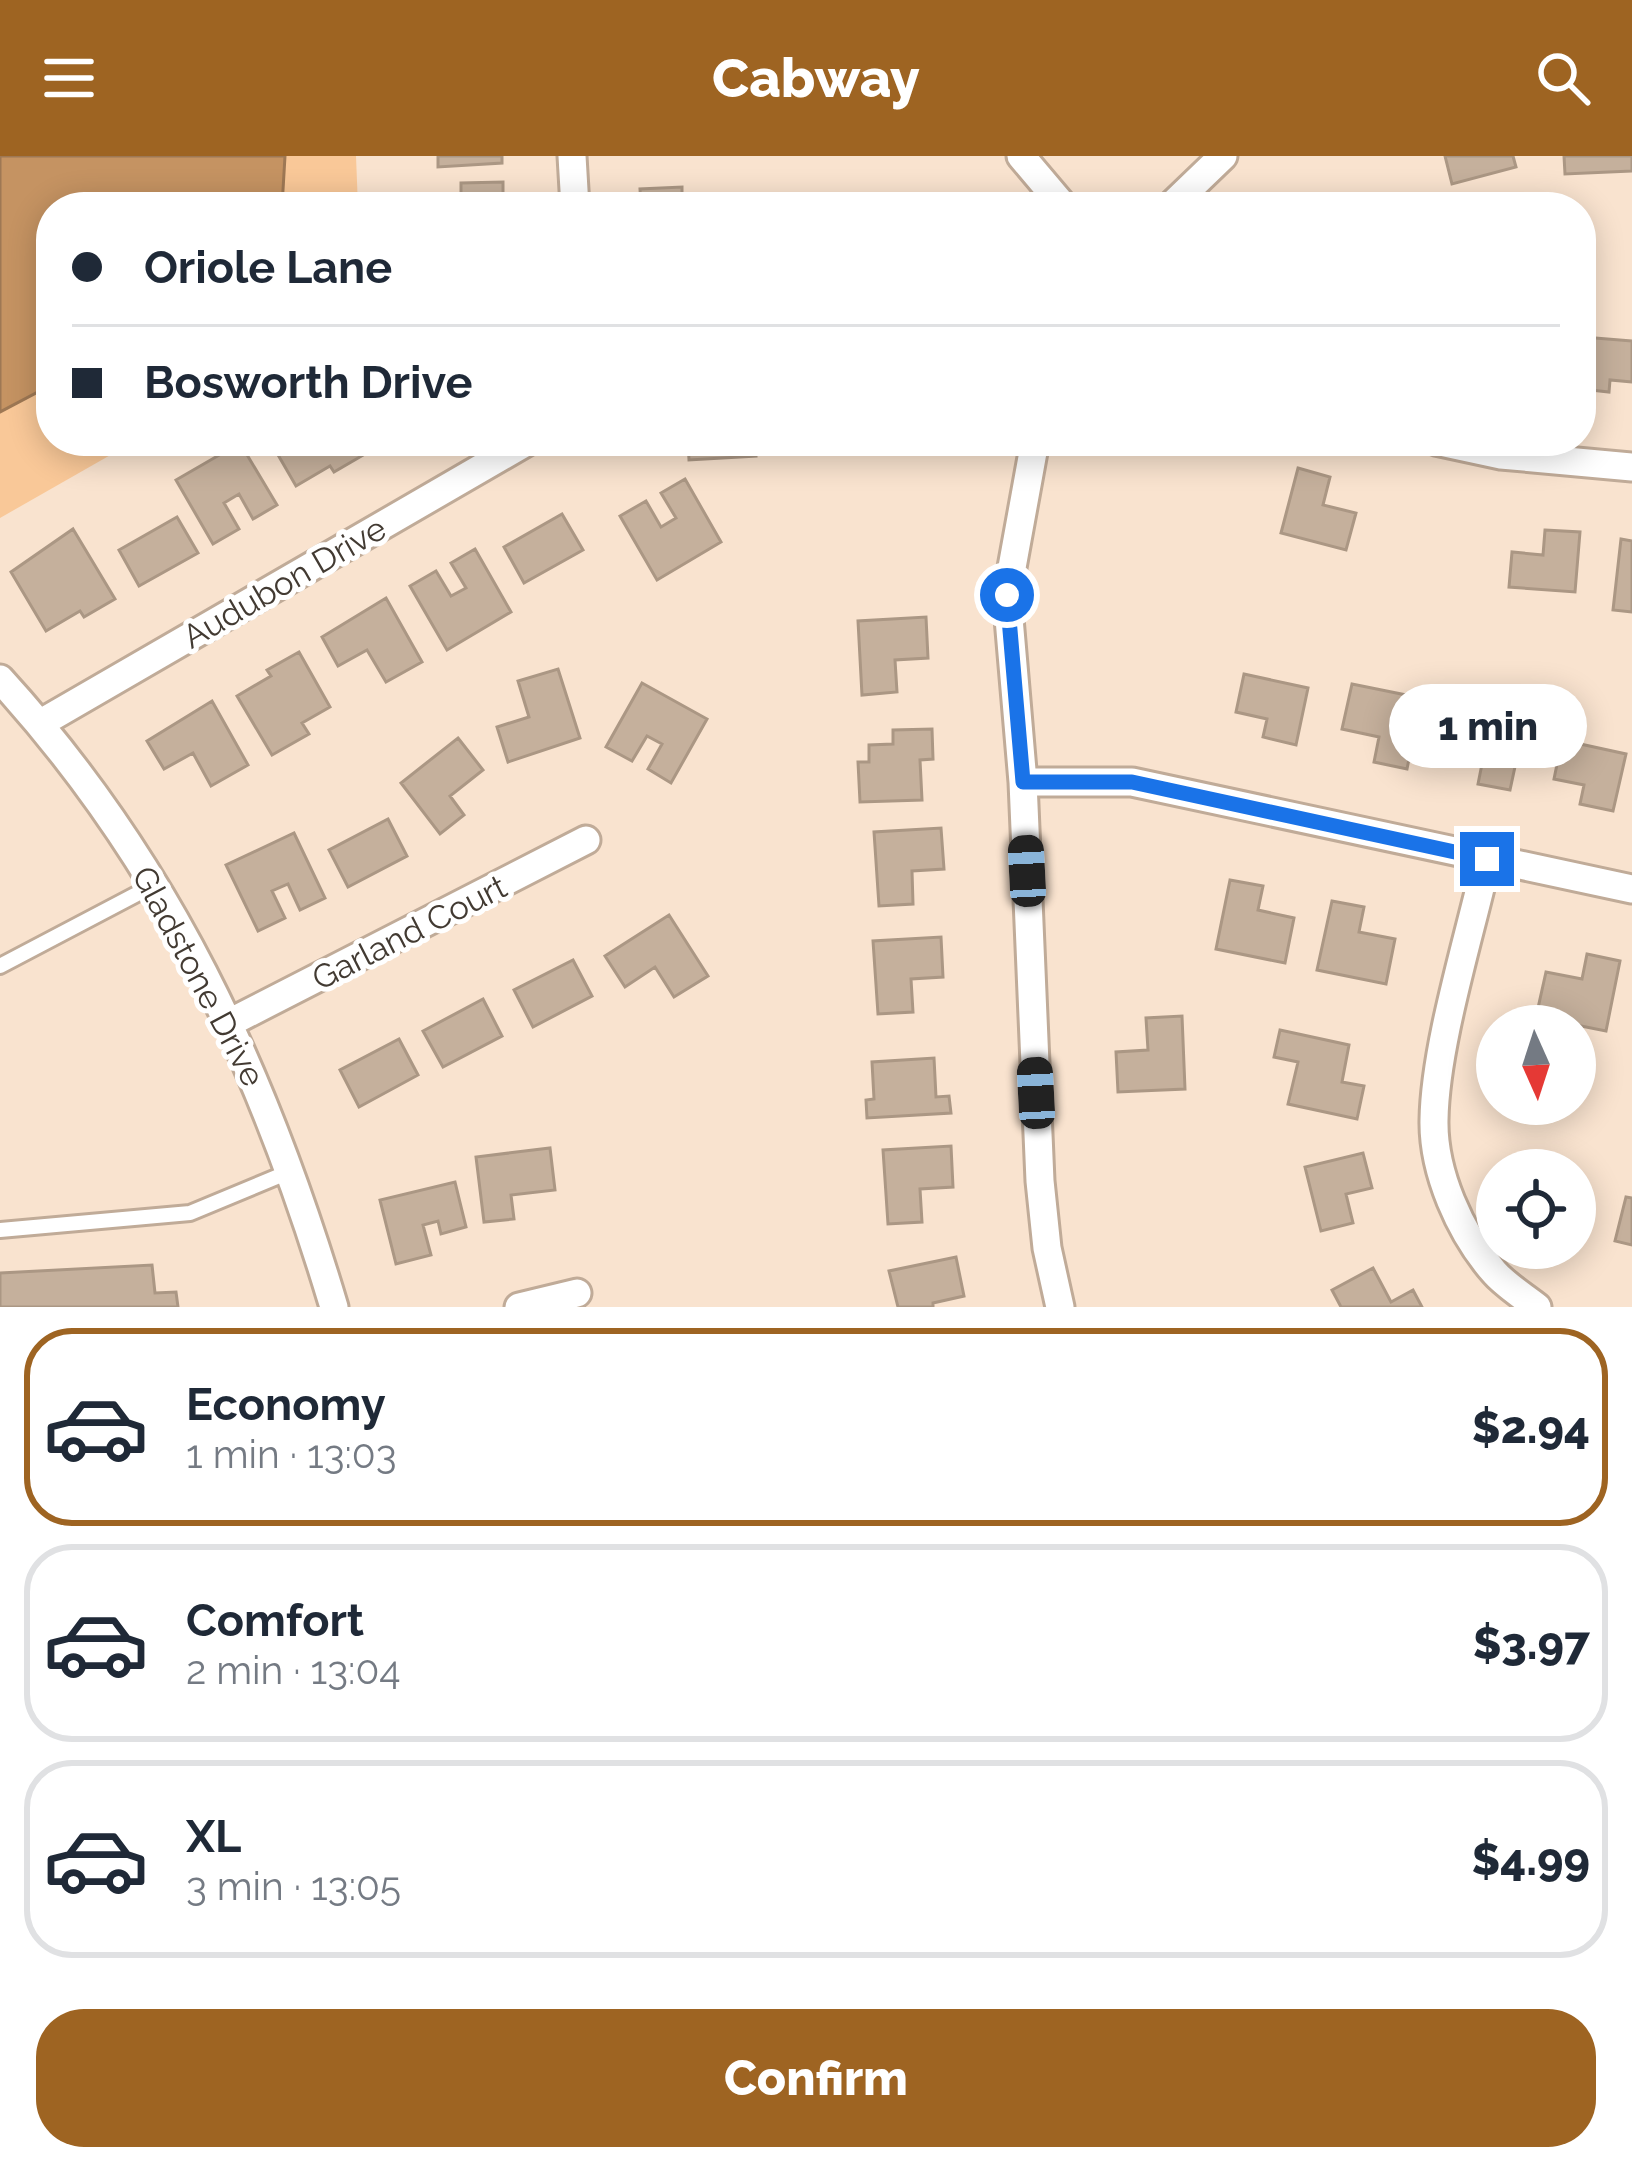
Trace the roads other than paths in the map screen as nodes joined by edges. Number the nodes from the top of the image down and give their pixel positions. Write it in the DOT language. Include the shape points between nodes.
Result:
graph roads {
  1 [pos="572,156"];
  2 [pos="1021,156"];
  3 [pos="1223,156"];
  4 [pos="574,192"];
  5 [pos="1051,192"];
  6 [pos="1186,192"];
  7 [pos="501,456"];
  8 [pos="1032,456"];
  9 [pos="1513,456"];
  10 [pos="1632,467"];
  11 [pos="0,679"];
  12 [pos="41,723"];
  13 [pos="1023,782"];
  14 [pos="586,840"];
  15 [pos="1487,859"];
  16 [pos="154,885"];
  17 [pos="1632,890"];
  18 [pos="0,966"];
  19 [pos="231,1022"];
  20 [pos="292,1171"];
  21 [pos="0,1230"];
  22 [pos="577,1293"];
  23 [pos="334,1307"];
  24 [pos="519,1307"];
  25 [pos="1060,1307"];
  26 [pos="1537,1307"];
  1 -- 4 [label="street"];
  2 -- 5 [label="street"];
  3 -- 6 [label="street"];
  7 -- 12 [label="street, Audubon Drive"];
  8 -- 13 [label="street" via="1007,595"];
  9 -- 10 [label="street"];
  11 -- 12 [label="street, Gladstone Drive"];
  12 -- 16 [label="street, Gladstone Drive"];
  13 -- 15 [label="street" via="1132,782"];
  13 -- 25 [label="street" via="1040,1181"];
  14 -- 19 [label="street, Garland Court"];
  15 -- 17 [label="street"];
  15 -- 26 [label="street" via="1434,1124 1464,1227 1494,1273"];
  16 -- 18 [label="lane"];
  16 -- 19 [label="street, Gladstone Drive"];
  19 -- 20 [label="street, Gladstone Drive"];
  20 -- 21 [label="lane" via="190,1214"];
  20 -- 23 [label="street, Gladstone Drive"];
  22 -- 24 [label="street"];
}
